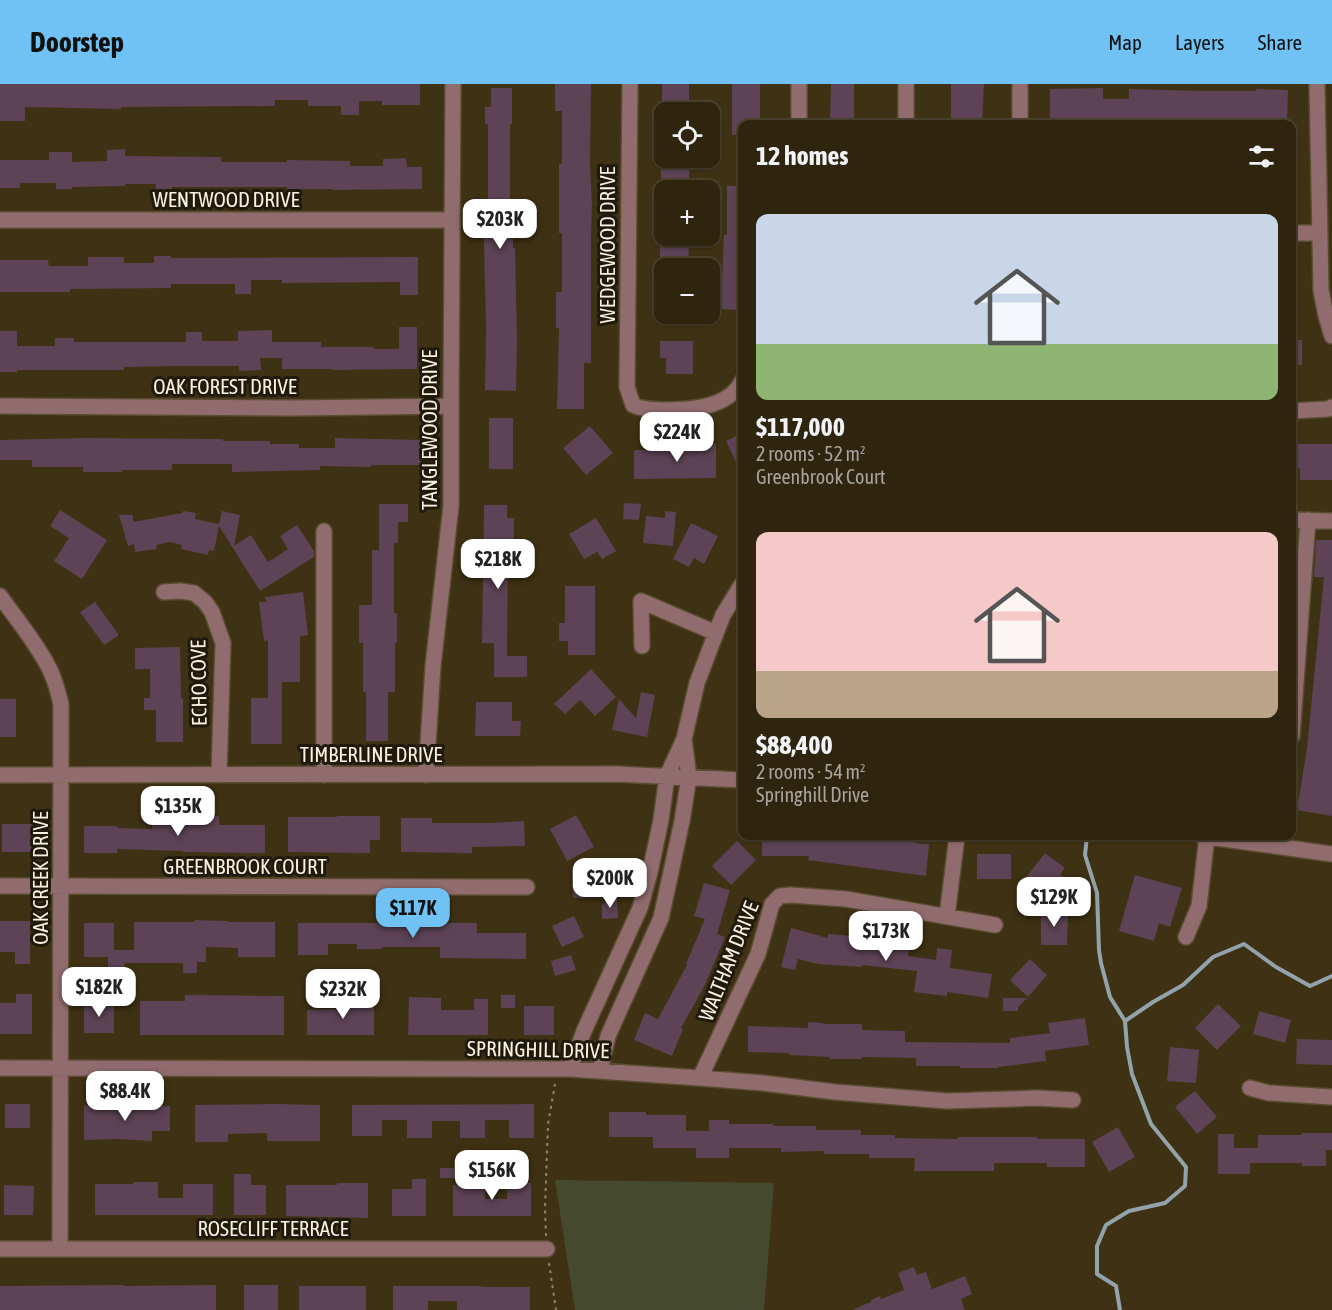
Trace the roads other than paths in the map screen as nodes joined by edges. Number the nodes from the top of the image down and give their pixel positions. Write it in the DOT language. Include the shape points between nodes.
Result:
graph roads {
  1 [pos="453,84"];
  2 [pos="630,84"];
  3 [pos="799,84"];
  4 [pos="906,84"];
  5 [pos="1020,84"];
  6 [pos="1317,84"];
  7 [pos="799,120"];
  8 [pos="906,120"];
  9 [pos="1020,120"];
  10 [pos="0,220"];
  11 [pos="452,220"];
  12 [pos="1296,233"];
  13 [pos="1319,233"];
  14 [pos="1332,336"];
  15 [pos="738,388"];
  16 [pos="0,406"];
  17 [pos="451,406"];
  18 [pos="1332,407"];
  19 [pos="1296,411"];
  20 [pos="1296,520"];
  21 [pos="1308,520"];
  22 [pos="1332,521"];
  23 [pos="324,531"];
  24 [pos="738,591"];
  25 [pos="164,592"];
  26 [pos="0,596"];
  27 [pos="716,633"];
  28 [pos="642,646"];
  29 [pos="1296,682"];
  30 [pos="684,739"];
  31 [pos="0,775"];
  32 [pos="61,775"];
  33 [pos="219,776"];
  34 [pos="324,776"];
  35 [pos="426,776"];
  36 [pos="667,776"];
  37 [pos="689,777"];
  38 [pos="738,780"];
  39 [pos="956,840"];
  40 [pos="1204,840"];
  41 [pos="1268,840"];
  42 [pos="1284,841"];
  43 [pos="1332,854"];
  44 [pos="0,886"];
  45 [pos="61,886"];
  46 [pos="527,887"];
  47 [pos="947,916"];
  48 [pos="995,925"];
  49 [pos="1186,937"];
  50 [pos="0,1068"];
  51 [pos="61,1068"];
  52 [pos="570,1069"];
  53 [pos="600,1070"];
  54 [pos="700,1078"];
  55 [pos="1250,1088"];
  56 [pos="1332,1097"];
  57 [pos="1073,1100"];
  58 [pos="60,1248"];
  59 [pos="0,1249"];
  60 [pos="547,1249"];
  1 -- 11 [label="street, TANGLEWOOD DRIVE"];
  2 -- 15 [label="street, WEDGEWOOD DRIVE" via="627,387 633,405 666,410 704,407"];
  3 -- 7 [label="street"];
  4 -- 8 [label="street"];
  5 -- 9 [label="street"];
  6 -- 13 [label="street"];
  10 -- 11 [label="street, WENTWOOD DRIVE"];
  11 -- 17 [label="street, TANGLEWOOD DRIVE"];
  12 -- 13 [label="street"];
  13 -- 14 [label="street" via="1321,290"];
  16 -- 17 [label="street, OAK FOREST DRIVE"];
  17 -- 35 [label="street, TANGLEWOOD DRIVE" via="452,506 433,666"];
  18 -- 19 [label="street"];
  20 -- 21 [label="street"];
  21 -- 22 [label="street"];
  21 -- 29 [label="street"];
  23 -- 34 [label="street"];
  24 -- 27 [label="street"];
  25 -- 33 [label="street, ECHO COVE" via="194,593 206,602 223,643"];
  26 -- 32 [label="street, OAK CREEK DRIVE" via="41,654 57,687 61,704"];
  27 -- 28 [label="street" via="641,601"];
  27 -- 30 [label="street" via="697,683"];
  30 -- 36 [label="street"];
  30 -- 37 [label="street"];
  31 -- 32 [label="street, TIMBERLINE DRIVE"];
  32 -- 33 [label="street, TIMBERLINE DRIVE"];
  32 -- 45 [label="street, OAK CREEK DRIVE"];
  33 -- 34 [label="street, TIMBERLINE DRIVE"];
  34 -- 35 [label="street, TIMBERLINE DRIVE"];
  35 -- 36 [label="street, TIMBERLINE DRIVE"];
  36 -- 37 [label="street, TIMBERLINE DRIVE"];
  36 -- 52 [label="street" via="640,908"];
  37 -- 38 [label="street, TIMBERLINE DRIVE"];
  37 -- 53 [label="street" via="661,918 608,1036"];
  39 -- 47 [label="street"];
  40 -- 49 [label="street" via="1199,906"];
  41 -- 42 [label="street"];
  42 -- 43 [label="street"];
  44 -- 45 [label="street, GREENBROOK COURT"];
  45 -- 46 [label="street, GREENBROOK COURT"];
  45 -- 51 [label="street, OAK CREEK DRIVE"];
  47 -- 48 [label="street, WALTHAM DRIVE"];
  47 -- 54 [label="street, WALTHAM DRIVE" via="846,899 780,896 772,904 758,954"];
  50 -- 51 [label="street, SPRINGHILL DRIVE"];
  51 -- 52 [label="street, SPRINGHILL DRIVE"];
  51 -- 58 [label="street, OAK CREEK DRIVE"];
  52 -- 53 [label="street, SPRINGHILL DRIVE"];
  53 -- 54 [label="street, SPRINGHILL DRIVE"];
  54 -- 57 [label="street, SPRINGHILL DRIVE" via="947,1101"];
  55 -- 56 [label="street"];
  58 -- 59 [label="street, ROSECLIFF TERRACE"];
  58 -- 60 [label="street, ROSECLIFF TERRACE"];
}
